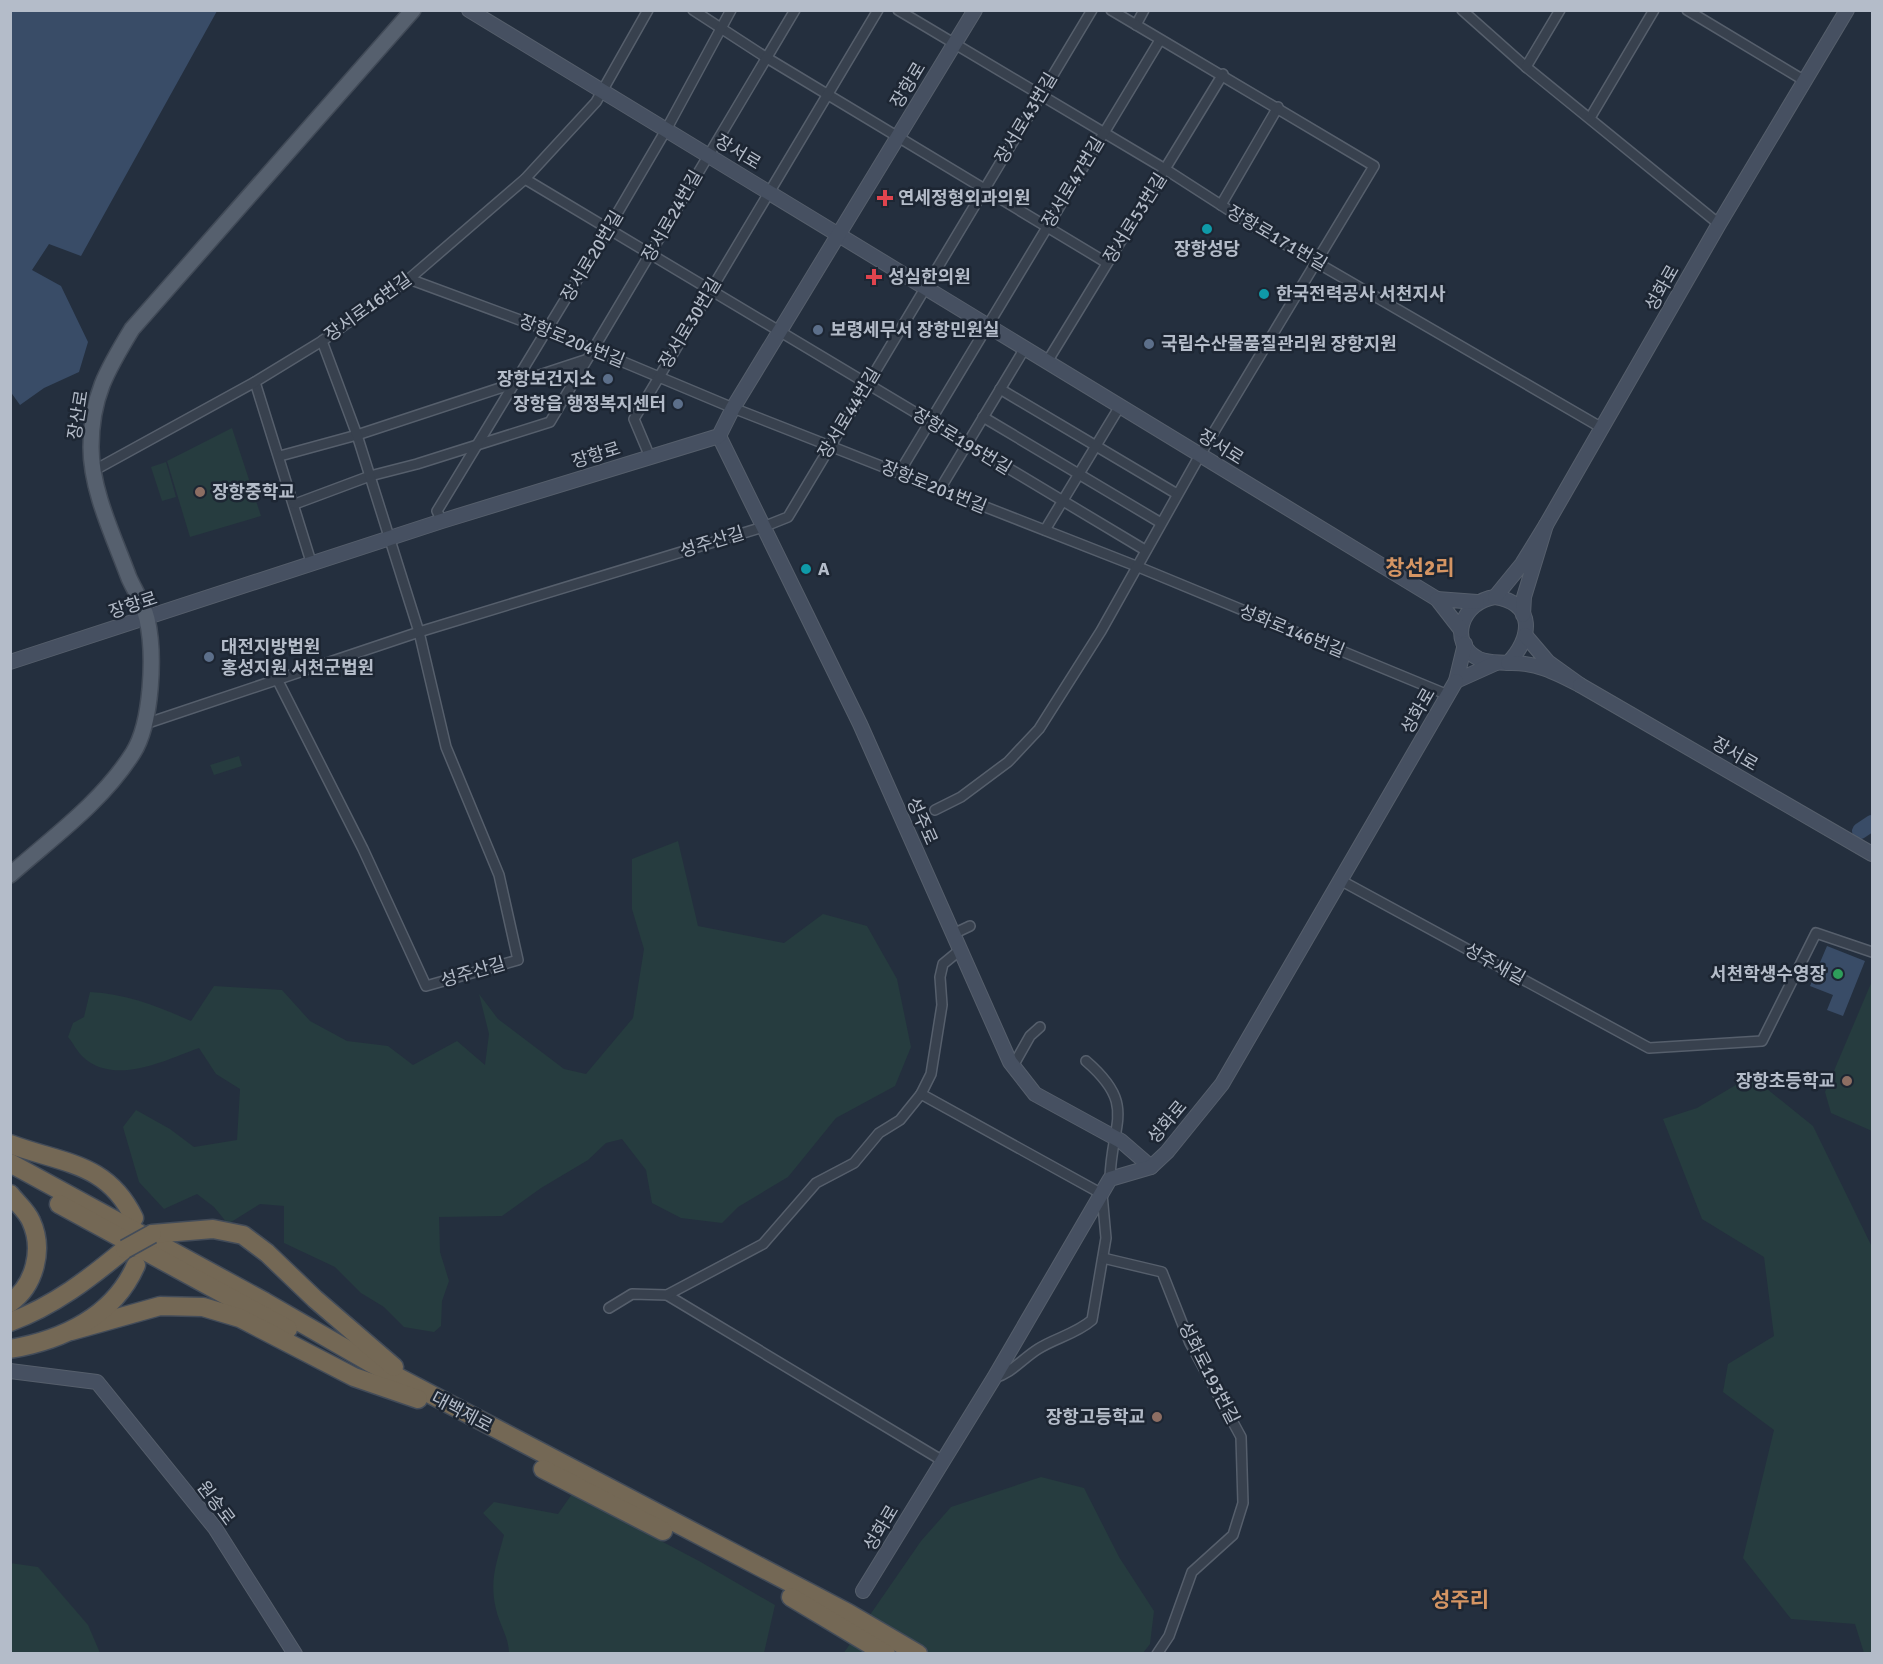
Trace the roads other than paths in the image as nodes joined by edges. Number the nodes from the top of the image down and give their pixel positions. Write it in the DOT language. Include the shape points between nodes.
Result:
graph roads {
  1 [pos="413,10"];
  2 [pos="469,10"];
  3 [pos="648,10"];
  4 [pos="693,10"];
  5 [pos="731,10"];
  6 [pos="795,10"];
  7 [pos="878,10"];
  8 [pos="898,10"];
  9 [pos="975,10"];
  10 [pos="1092,10"];
  11 [pos="1112,10"];
  12 [pos="1144,10"];
  13 [pos="1461,10"];
  14 [pos="1560,10"];
  15 [pos="1654,10"];
  16 [pos="1687,10"];
  17 [pos="1847,10"];
  18 [pos="1136,25"];
  19 [pos="721,28"];
  20 [pos="1160,40"];
  21 [pos="954,44"];
  22 [pos="767,58"];
  23 [pos="1526,67"];
  24 [pos="1223,74"];
  25 [pos="1805,81"];
  26 [pos="603,91"];
  27 [pos="1040,95"];
  28 [pos="828,96"];
  29 [pos="1278,107"];
  30 [pos="1590,118"];
  31 [pos="666,130"];
  32 [pos="1103,133"];
  33 [pos="898,138"];
  34 [pos="707,154"];
  35 [pos="1165,170"];
  36 [pos="525,179"];
  37 [pos="983,189"];
  38 [pos="769,192"];
  39 [pos="1221,205"];
  40 [pos="1719,224"];
  41 [pos="1046,227"];
  42 [pos="608,229"];
  43 [pos="839,235"];
  44 [pos="650,254"];
  45 [pos="1316,261"];
  46 [pos="1107,263"];
  47 [pos="409,279"];
  48 [pos="925,288"];
  49 [pos="710,290"];
  50 [pos="988,325"];
  51 [pos="547,330"];
  52 [pos="779,332"];
  53 [pos="322,341"];
  54 [pos="1024,348"];
  55 [pos="591,350"];
  56 [pos="585,360"];
  57 [pos="1047,362"];
  58 [pos="658,376"];
  59 [pos="255,382"];
  60 [pos="517,383"];
  61 [pos="866,383"];
  62 [pos="1000,388"];
  63 [pos="1120,406"];
  64 [pos="733,408"];
  65 [pos="983,417"];
  66 [pos="930,422"];
  67 [pos="1602,428"];
  68 [pos="357,435"];
  69 [pos="719,436"];
  70 [pos="480,442"];
  71 [pos="967,444"];
  72 [pos="829,445"];
  73 [pos="1096,446"];
  74 [pos="1200,455"];
  75 [pos="280,456"];
  76 [pos="650,457"];
  77 [pos="93,471"];
  78 [pos="899,473"];
  79 [pos="1080,474"];
  80 [pos="370,476"];
  81 [pos="940,489"];
  82 [pos="1177,494"];
  83 [pos="1064,500"];
  84 [pos="295,504"];
  85 [pos="442,521"];
  86 [pos="1161,523"];
  87 [pos="1546,525"];
  88 [pos="764,527"];
  89 [pos="1045,531"];
  90 [pos="390,539"];
  91 [pos="1145,550"];
  92 [pos="312,565"];
  93 [pos="1136,566"];
  94 [pos="1495,597"];
  95 [pos="1437,599"];
  96 [pos="1477,602"];
  97 [pos="1523,615"];
  98 [pos="147,619"];
  99 [pos="418,632"];
  100 [pos="1525,635"];
  101 [pos="1463,637"];
  102 [pos="10,663"];
  103 [pos="1503,663"];
  104 [pos="278,679"];
  105 [pos="1456,681"];
  106 [pos="1580,685"];
  107 [pos="1448,695"];
  108 [pos="145,724"];
  109 [pos="935,810"];
  110 [pos="1872,854"];
  111 [pos="10,875"];
  112 [pos="1340,880"];
  113 [pos="970,926"];
  114 [pos="953,934"];
  115 [pos="960,950"];
  116 [pos="1872,952"];
  117 [pos="1040,1027"];
  118 [pos="1086,1061"];
  119 [pos="1013,1066"];
  120 [pos="921,1094"];
  121 [pos="1115,1138"];
  122 [pos="10,1144"];
  123 [pos="10,1163"];
  124 [pos="1151,1167"];
  125 [pos="10,1177"];
  126 [pos="1110,1179"];
  127 [pos="10,1194"];
  128 [pos="1102,1194"];
  129 [pos="134,1218"];
  130 [pos="1103,1258"];
  131 [pos="136,1265"];
  132 [pos="667,1295"];
  133 [pos="10,1303"];
  134 [pos="609,1308"];
  135 [pos="10,1322"];
  136 [pos="71,1332"];
  137 [pos="10,1349"];
  138 [pos="10,1371"];
  139 [pos="994,1378"];
  140 [pos="419,1395"];
  141 [pos="943,1461"];
  142 [pos="863,1591"];
  143 [pos="295,1653"];
  144 [pos="886,1653"];
  145 [pos="918,1653"];
  146 [pos="1157,1653"];
  1 -- 77 [label="main road, 장산로" via="132,329 105,372 93,416"];
  2 -- 26 [label="street, 장서로"];
  3 -- 26 [label="street, 장서로16번길"];
  4 -- 19 [label="street"];
  5 -- 19 [label="street, 장서로20번길"];
  6 -- 22 [label="street, 장서로24번길"];
  7 -- 28 [label="street, 장서로30번길"];
  8 -- 21 [label="street, 장항로171번길"];
  9 -- 21 [label="street, 장항로"];
  10 -- 27 [label="street, 장서로43번길"];
  11 -- 18 [label="street"];
  12 -- 18 [label="street"];
  13 -- 23 [label="street"];
  14 -- 23 [label="street"];
  15 -- 30 [label="street"];
  16 -- 25 [label="street"];
  17 -- 25 [label="street, 성화로"];
  18 -- 20 [label="street"];
  19 -- 22 [label="street"];
  19 -- 31 [label="street, 장서로20번길"];
  20 -- 24 [label="street"];
  20 -- 32 [label="street, 장서로47번길"];
  21 -- 27 [label="street, 장항로171번길"];
  21 -- 33 [label="street, 장항로"];
  22 -- 28 [label="street"];
  22 -- 34 [label="street, 장서로24번길"];
  23 -- 30 [label="street"];
  24 -- 29 [label="street"];
  24 -- 35 [label="street, 장서로53번길"];
  25 -- 40 [label="street, 성화로"];
  26 -- 31 [label="street, 장서로"];
  26 -- 36 [label="street, 장서로16번길"];
  27 -- 32 [label="street, 장항로171번길"];
  27 -- 37 [label="street, 장서로43번길"];
  28 -- 33 [label="street"];
  28 -- 38 [label="street, 장서로30번길"];
  29 -- 39 [label="street"];
  29 -- 45 [label="street" via="1374,166"];
  30 -- 40 [label="street"];
  31 -- 34 [label="street, 장서로"];
  31 -- 42 [label="street, 장서로20번길"];
  32 -- 35 [label="street, 장항로171번길"];
  32 -- 41 [label="street, 장서로47번길"];
  33 -- 37 [label="street"];
  33 -- 43 [label="street, 장항로"];
  34 -- 38 [label="street, 장서로"];
  34 -- 44 [label="street, 장서로24번길"];
  35 -- 39 [label="street, 장항로171번길"];
  35 -- 46 [label="street, 장서로53번길"];
  36 -- 42 [label="street, 장항로195번길"];
  36 -- 47 [label="street, 장서로16번길"];
  37 -- 41 [label="street"];
  37 -- 48 [label="street, 장서로43번길"];
  38 -- 43 [label="street, 장서로"];
  38 -- 49 [label="street, 장서로30번길"];
  39 -- 45 [label="street, 장항로171번길"];
  40 -- 67 [label="street, 성화로"];
  41 -- 46 [label="street"];
  41 -- 50 [label="street, 장서로47번길"];
  42 -- 44 [label="street, 장항로195번길"];
  42 -- 51 [label="street, 장서로20번길"];
  43 -- 48 [label="street, 장서로"];
  43 -- 52 [label="street, 장항로"];
  44 -- 49 [label="street, 장항로195번길"];
  44 -- 55 [label="street, 장서로24번길"];
  45 -- 67 [label="street, 장항로171번길"];
  45 -- 74 [label="street"];
  46 -- 57 [label="street, 장서로53번길"];
  47 -- 51 [label="street, 장항로204번길"];
  47 -- 53 [label="street, 장서로16번길"];
  48 -- 50 [label="street, 장서로"];
  48 -- 61 [label="street, 장서로44번길"];
  49 -- 52 [label="street, 장항로195번길"];
  49 -- 58 [label="street, 장서로30번길"];
  50 -- 54 [label="street, 장서로"];
  50 -- 66 [label="street"];
  51 -- 55 [label="street, 장항로204번길"];
  51 -- 60 [label="street, 장서로20번길"];
  52 -- 61 [label="street, 장항로195번길"];
  52 -- 64 [label="street, 장항로"];
  53 -- 59 [label="street, 장서로16번길"];
  53 -- 68 [label="street, 성주산길"];
  54 -- 57 [label="street, 장서로"];
  54 -- 62 [label="street"];
  55 -- 56 [label="street, 장서로24번길"];
  55 -- 58 [label="street, 장항로204번길"];
  56 -- 60 [label="street"];
  56 -- 70 [label="street, 장서로24번길" via="550,422"];
  57 -- 63 [label="street, 장서로"];
  58 -- 64 [label="street, 장항로204번길"];
  58 -- 76 [label="street, 장서로30번길" via="634,419"];
  59 -- 75 [label="street"];
  59 -- 77 [label="street, 장서로16번길"];
  60 -- 68 [label="street"];
  60 -- 70 [label="street, 장서로20번길"];
  61 -- 66 [label="street, 장항로195번길"];
  61 -- 72 [label="street, 장서로44번길"];
  62 -- 65 [label="street"];
  62 -- 73 [label="street"];
  63 -- 73 [label="street"];
  63 -- 74 [label="street, 장서로"];
  64 -- 69 [label="street, 장항로"];
  64 -- 72 [label="street, 장항로201번길"];
  65 -- 71 [label="street"];
  65 -- 79 [label="street"];
  66 -- 71 [label="street, 장항로195번길"];
  66 -- 78 [label="street"];
  67 -- 87 [label="street, 성화로"];
  68 -- 75 [label="street"];
  68 -- 80 [label="street, 성주산길"];
  69 -- 76 [label="street, 장항로"];
  69 -- 88 [label="street, 성주로"];
  70 -- 80 [label="street"];
  70 -- 85 [label="street, 장서로20번길" via="437,511"];
  71 -- 81 [label="street"];
  71 -- 83 [label="street, 장항로195번길"];
  72 -- 78 [label="street, 장항로201번길"];
  72 -- 88 [label="street, 장서로44번길" via="788,516"];
  73 -- 79 [label="street"];
  73 -- 82 [label="street"];
  74 -- 82 [label="street"];
  74 -- 95 [label="street, 장서로"];
  75 -- 84 [label="street"];
  76 -- 85 [label="street, 장항로"];
  77 -- 98 [label="main road, 장산로"];
  78 -- 81 [label="street, 장항로201번길"];
  79 -- 83 [label="street"];
  79 -- 86 [label="street"];
  80 -- 84 [label="street"];
  80 -- 90 [label="street, 성주산길"];
  81 -- 89 [label="street, 장항로201번길"];
  82 -- 86 [label="street"];
  83 -- 89 [label="street"];
  83 -- 91 [label="street, 장항로195번길"];
  84 -- 92 [label="street"];
  85 -- 90 [label="street, 장항로"];
  86 -- 91 [label="street"];
  87 -- 94 [label="street"];
  87 -- 97 [label="street" via="1524,597"];
  88 -- 99 [label="street, 성주산길"];
  88 -- 114 [label="street, 성주로" via="860,724"];
  89 -- 93 [label="street, 장항로201번길"];
  90 -- 92 [label="street, 장항로"];
  90 -- 99 [label="street, 성주산길"];
  91 -- 93 [label="street"];
  92 -- 98 [label="street, 장항로"];
  93 -- 107 [label="street, 성화로146번길"];
  93 -- 109 [label="street" via="1101,631 1039,729 1008,762 961,797"];
  94 -- 96 [label="street"];
  94 -- 97 [label="street" via="1514,603"];
  95 -- 96 [label="street"];
  95 -- 101 [label="street"];
  96 -- 101 [label="street" via="1468,610"];
  97 -- 100 [label="street"];
  98 -- 102 [label="street, 장항로"];
  98 -- 108 [label="main road, 장산로" via="150,689"];
  99 -- 104 [label="street, 성주산길"];
  99 -- 104 [label="street, 성주산길" via="447,747 499,875 518,960 426,986"];
  100 -- 103 [label="street" via="1518,652"];
  100 -- 106 [label="street" via="1548,662"];
  101 -- 103 [label="street" via="1477,658"];
  101 -- 105 [label="street, 성화로"];
  103 -- 105 [label="street"];
  103 -- 106 [label="street" via="1528,662"];
  104 -- 108 [label="street, 성주산길"];
  105 -- 107 [label="street, 성화로"];
  106 -- 110 [label="street, 장서로"];
  107 -- 112 [label="street, 성화로"];
  108 -- 111 [label="main road, 장산로" via="134,752 102,795"];
  112 -- 116 [label="street, 성주새길" via="1649,1048 1762,1041 1816,933"];
  112 -- 124 [label="street, 성화로" via="1222,1084"];
  113 -- 114 [label="street"];
  114 -- 115 [label="street, 성주로"];
  115 -- 119 [label="street, 성주로"];
  115 -- 120 [label="street" via="943,964 942,1005 931,1074"];
  117 -- 119 [label="street" via="1030,1036"];
  118 -- 121 [label="street" via="1113,1091 1119,1107"];
  119 -- 121 [label="street, 성주로" via="1035,1094"];
  120 -- 128 [label="street"];
  120 -- 132 [label="street" via="900,1120 879,1134 854,1163 816,1183 763,1244"];
  121 -- 124 [label="street, 성주로"];
  121 -- 126 [label="street"];
  122 -- 129 [label="highway" via="105,1178 125,1200"];
  123 -- 140 [label="highway, 대백제로"];
  124 -- 126 [label="street, 성화로"];
  125 -- 140 [label="highway, 대백제로"];
  126 -- 128 [label="street, 성화로"];
  127 -- 133 [label="highway" via="30,1218 37,1252 24,1293"];
  128 -- 130 [label="street" via="1106,1238"];
  128 -- 139 [label="street, 성화로"];
  130 -- 139 [label="street" via="1092,1320 1084,1328 1038,1349 1006,1375"];
  130 -- 146 [label="street, 성화로193번길" via="1162,1272 1190,1344 1241,1437 1243,1503 1233,1535 1192,1572 1169,1636"];
  131 -- 136 [label="highway" via="115,1301"];
  132 -- 134 [label="street" via="632,1294"];
  132 -- 141 [label="street"];
  135 -- 140 [label="highway, bridge" via="72,1290 125,1249 152,1234 196,1229 228,1231 256,1243"];
  136 -- 137 [label="highway"];
  136 -- 140 [label="highway" via="160,1306 203,1307 240,1318 354,1377"];
  138 -- 143 [label="street, 원송로" via="97,1382 214,1528"];
  139 -- 141 [label="street, 성화로"];
  140 -- 144 [label="highway, 대백제로" via="611,1506 763,1579"];
  140 -- 145 [label="highway, 대백제로" via="848,1613"];
  141 -- 142 [label="street, 성화로"];
}
